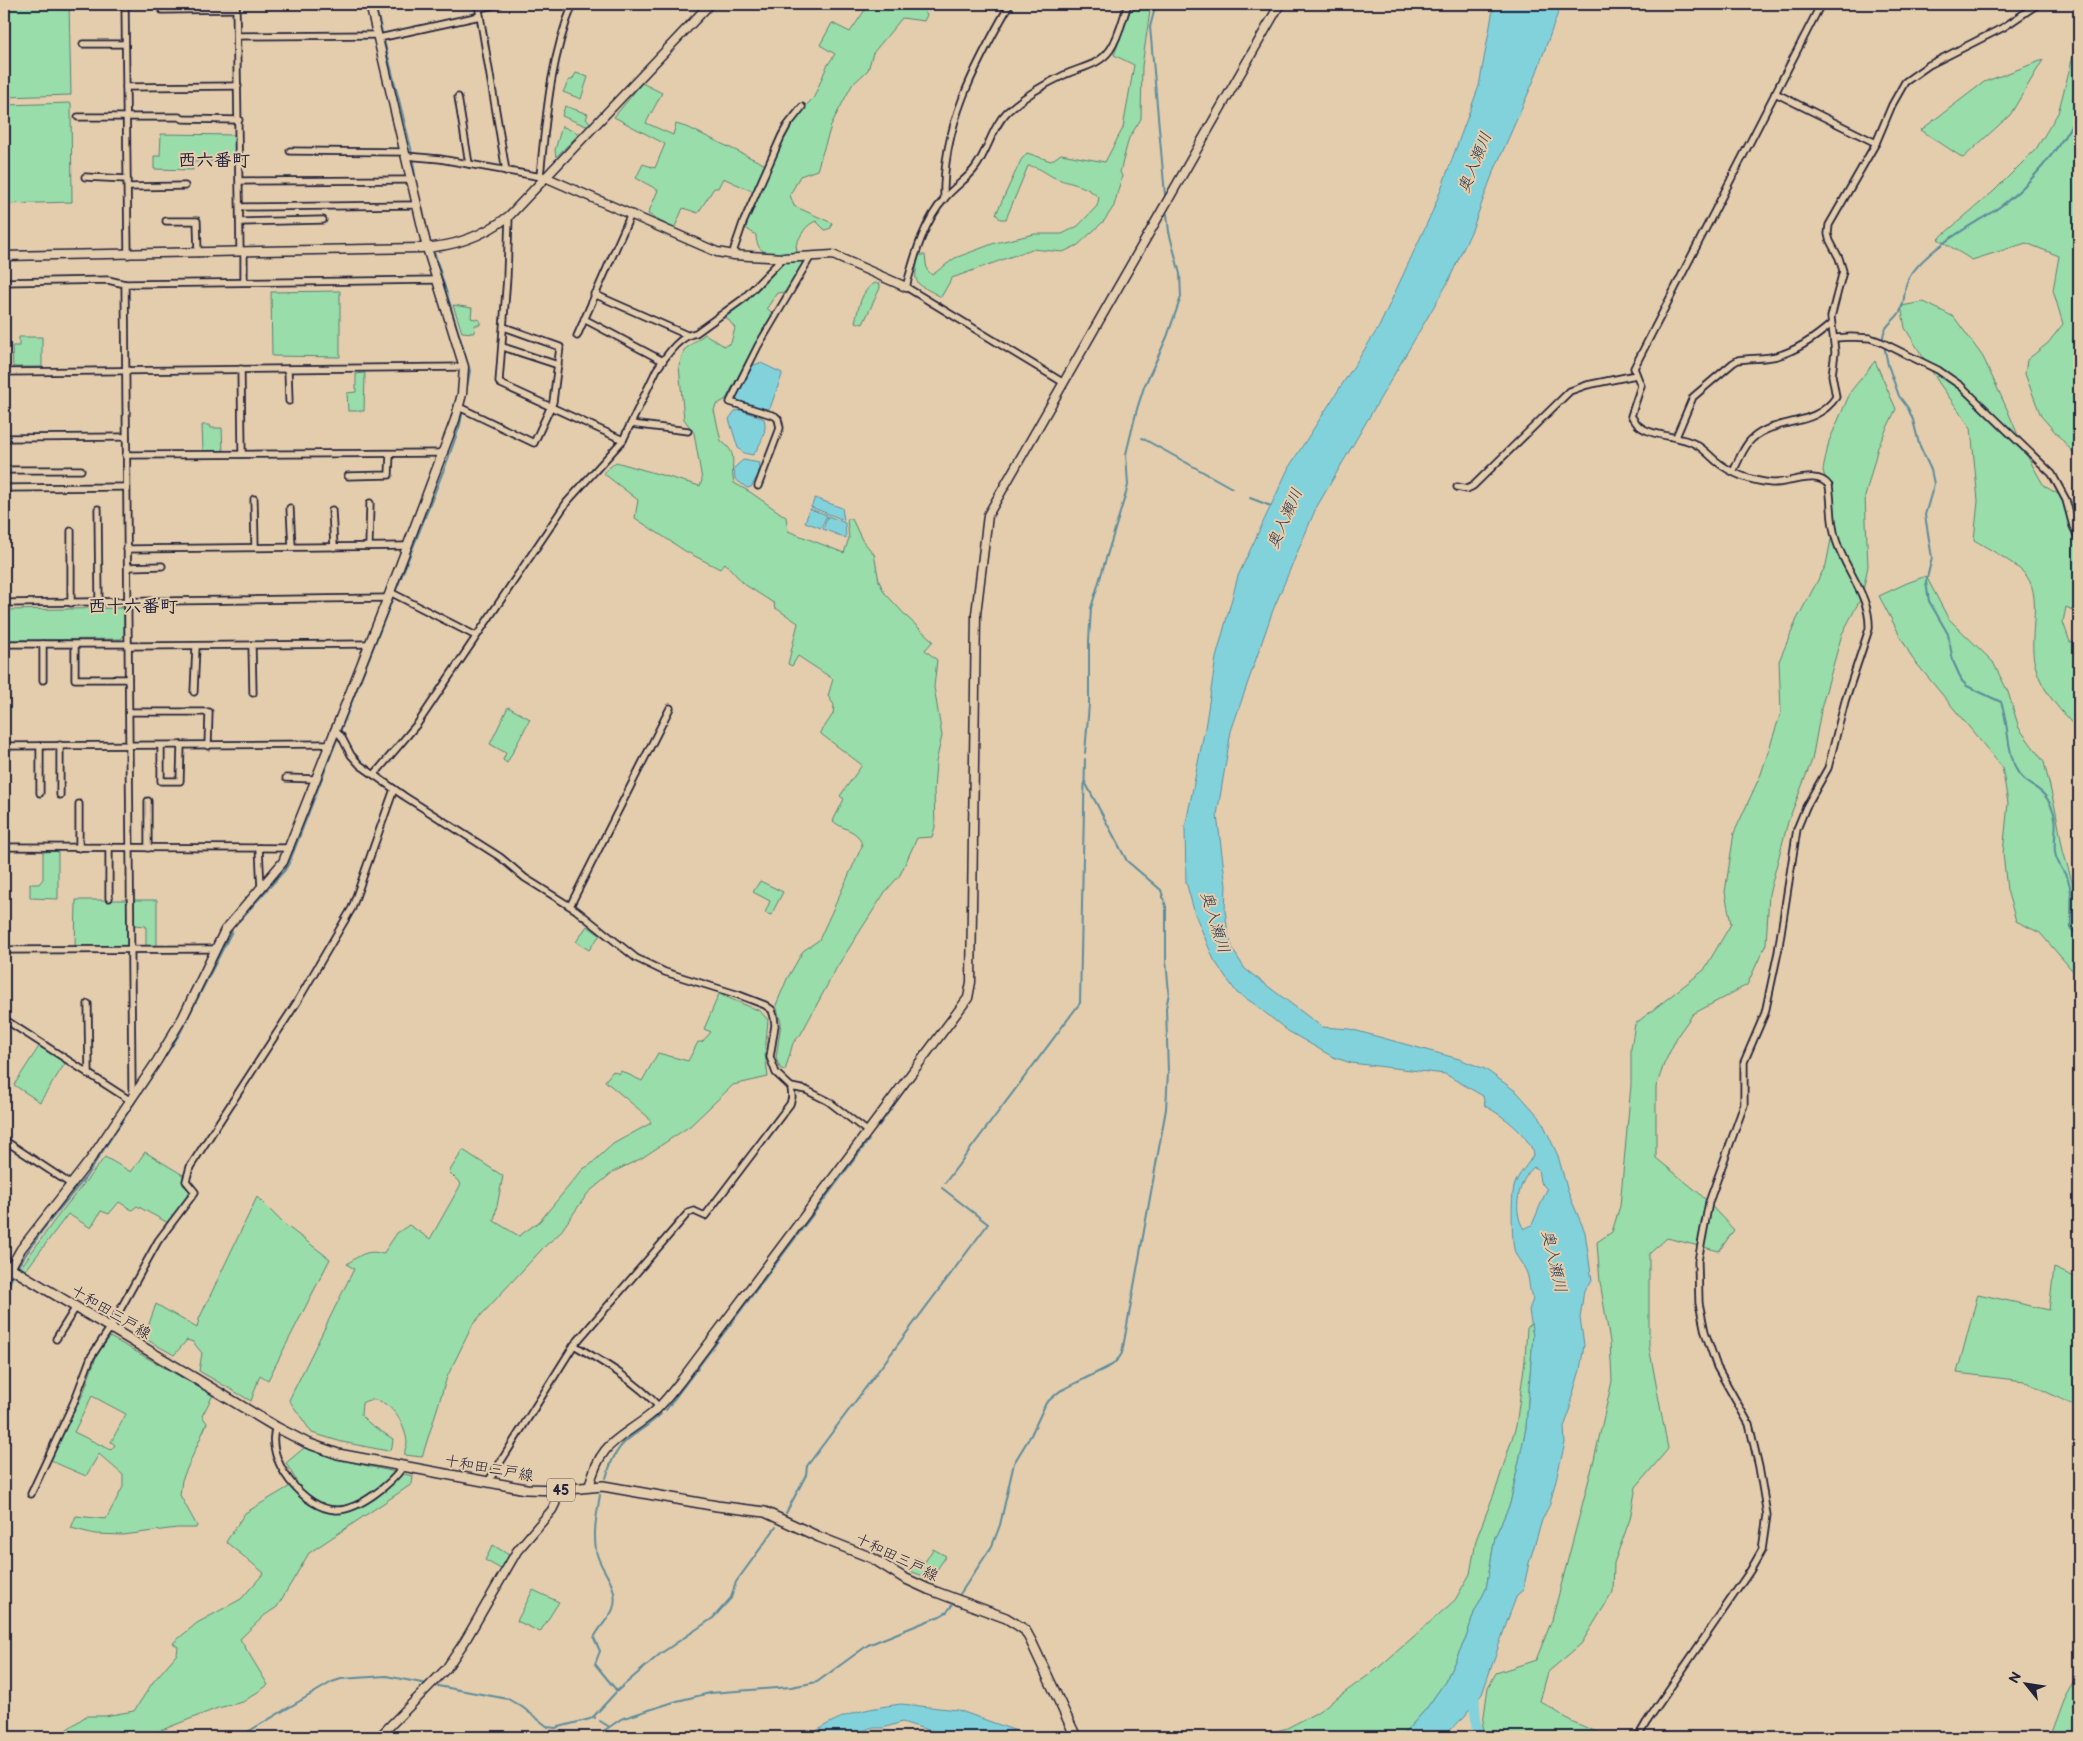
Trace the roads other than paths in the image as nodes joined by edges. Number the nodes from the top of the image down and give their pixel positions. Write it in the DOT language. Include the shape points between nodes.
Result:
graph roads {
  1 [pos="124,4"];
  2 [pos="370,4"];
  3 [pos="500,4"];
  4 [pos="573,4"];
  5 [pos="710,4"];
  6 [pos="1010,4"];
  7 [pos="1128,4"];
  8 [pos="1280,4"];
  9 [pos="1821,4"];
  10 [pos="2038,4"];
  11 [pos="236,6"];
  12 [pos="478,6"];
  13 [pos="162,10"];
  14 [pos="480,16"];
  15 [pos="237,36"];
  16 [pos="381,37"];
  17 [pos="83,44"];
  18 [pos="125,44"];
  19 [pos="238,86"];
  20 [pos="126,87"];
  21 [pos="1774,93"];
  22 [pos="458,96"];
  23 [pos="802,107"];
  24 [pos="78,117"];
  25 [pos="127,117"];
  26 [pos="239,120"];
  27 [pos="1876,142"];
  28 [pos="290,151"];
  29 [pos="409,155"];
  30 [pos="469,164"];
  31 [pos="506,171"];
  32 [pos="84,177"];
  33 [pos="542,177"];
  34 [pos="127,179"];
  35 [pos="410,180"];
  36 [pos="240,181"];
  37 [pos="185,186"];
  38 [pos="128,187"];
  39 [pos="944,199"];
  40 [pos="416,205"];
  41 [pos="240,207"];
  42 [pos="631,214"];
  43 [pos="509,216"];
  44 [pos="322,220"];
  45 [pos="166,221"];
  46 [pos="240,222"];
  47 [pos="427,248"];
  48 [pos="242,252"];
  49 [pos="198,253"];
  50 [pos="128,255"];
  51 [pos="732,255"];
  52 [pos="4,256"];
  53 [pos="811,256"];
  54 [pos="783,258"];
  55 [pos="437,280"];
  56 [pos="4,282"];
  57 [pos="244,282"];
  58 [pos="125,284"];
  59 [pos="906,287"];
  60 [pos="594,294"];
  61 [pos="584,319"];
  62 [pos="1831,324"];
  63 [pos="504,326"];
  64 [pos="688,335"];
  65 [pos="577,336"];
  66 [pos="1834,338"];
  67 [pos="503,347"];
  68 [pos="663,360"];
  69 [pos="558,365"];
  70 [pos="464,367"];
  71 [pos="241,369"];
  72 [pos="288,369"];
  73 [pos="126,370"];
  74 [pos="4,372"];
  75 [pos="1636,375"];
  76 [pos="1064,383"];
  77 [pos="289,401"];
  78 [pos="552,406"];
  79 [pos="462,409"];
  80 [pos="631,424"];
  81 [pos="688,431"];
  82 [pos="126,437"];
  83 [pos="1676,437"];
  84 [pos="4,438"];
  85 [pos="623,440"];
  86 [pos="444,453"];
  87 [pos="242,454"];
  88 [pos="390,454"];
  89 [pos="126,455"];
  90 [pos="4,470"];
  91 [pos="81,470"];
  92 [pos="1732,472"];
  93 [pos="348,476"];
  94 [pos="758,486"];
  95 [pos="126,487"];
  96 [pos="1457,487"];
  97 [pos="4,488"];
  98 [pos="254,499"];
  99 [pos="370,504"];
  100 [pos="290,508"];
  101 [pos="98,509"];
  102 [pos="332,510"];
  103 [pos="72,532"];
  104 [pos="2079,539"];
  105 [pos="334,546"];
  106 [pos="369,546"];
  107 [pos="407,546"];
  108 [pos="255,547"];
  109 [pos="292,547"];
  110 [pos="128,549"];
  111 [pos="162,566"];
  112 [pos="128,567"];
  113 [pos="392,595"];
  114 [pos="128,601"];
  115 [pos="4,603"];
  116 [pos="71,603"];
  117 [pos="99,603"];
  118 [pos="476,636"];
  119 [pos="4,644"];
  120 [pos="43,644"];
  121 [pos="369,644"];
  122 [pos="75,645"];
  123 [pos="128,645"];
  124 [pos="252,645"];
  125 [pos="196,646"];
  126 [pos="128,679"];
  127 [pos="43,680"];
  128 [pos="194,692"];
  129 [pos="253,693"];
  130 [pos="670,708"];
  131 [pos="129,712"];
  132 [pos="337,733"];
  133 [pos="328,744"];
  134 [pos="181,745"];
  135 [pos="4,746"];
  136 [pos="40,746"];
  137 [pos="60,746"];
  138 [pos="129,746"];
  139 [pos="162,746"];
  140 [pos="208,746"];
  141 [pos="374,774"];
  142 [pos="286,778"];
  143 [pos="315,778"];
  144 [pos="394,789"];
  145 [pos="40,793"];
  146 [pos="60,795"];
  147 [pos="148,801"];
  148 [pos="79,804"];
  149 [pos="4,847"];
  150 [pos="79,848"];
  151 [pos="110,848"];
  152 [pos="130,848"];
  153 [pos="148,848"];
  154 [pos="259,848"];
  155 [pos="290,848"];
  156 [pos="261,889"];
  157 [pos="109,898"];
  158 [pos="570,906"];
  159 [pos="215,949"];
  160 [pos="4,950"];
  161 [pos="131,950"];
  162 [pos="88,1004"];
  163 [pos="4,1019"];
  164 [pos="89,1074"];
  165 [pos="791,1087"];
  166 [pos="132,1099"];
  167 [pos="868,1132"];
  168 [pos="4,1140"];
  169 [pos="72,1185"];
  170 [pos="7,1266"];
  171 [pos="4,1279"];
  172 [pos="76,1307"];
  173 [pos="110,1328"];
  174 [pos="56,1339"];
  175 [pos="574,1345"];
  176 [pos="659,1407"];
  177 [pos="276,1427"];
  178 [pos="403,1467"];
  179 [pos="488,1482"];
  180 [pos="589,1487"];
  181 [pos="558,1490"];
  182 [pos="30,1494"];
  183 [pos="379,1737"];
  184 [pos="1076,1737"];
  185 [pos="1638,1737"];
  1 -- 18 [label="street"];
  2 -- 16 [label="street"];
  3 -- 12 [label="street"];
  4 -- 33 [label="street" via="559,46 548,99"];
  5 -- 33 [label="street"];
  6 -- 39 [label="street" via="963,93 947,149"];
  7 -- 39 [label="street" via="1110,50 1092,65 1064,75 1008,112 975,168"];
  8 -- 76 [label="street"];
  9 -- 21 [label="street"];
  10 -- 27 [label="street" via="2004,27 1916,72 1905,82 1892,104"];
  11 -- 13 [label="street"];
  11 -- 15 [label="street"];
  12 -- 14 [label="street"];
  14 -- 16 [label="street"];
  14 -- 31 [label="street"];
  15 -- 16 [label="street"];
  15 -- 19 [label="street"];
  16 -- 29 [label="street"];
  17 -- 18 [label="street"];
  18 -- 20 [label="street"];
  19 -- 20 [label="street"];
  19 -- 26 [label="street"];
  20 -- 25 [label="street"];
  21 -- 27 [label="street"];
  21 -- 75 [label="street" via="1635,364"];
  22 -- 30 [label="street"];
  23 -- 51 [label="street" via="781,137"];
  24 -- 25 [label="street"];
  25 -- 26 [label="street"];
  25 -- 34 [label="street"];
  26 -- 36 [label="street"];
  27 -- 62 [label="street" via="1829,225 1828,234 1840,258 1842,271"];
  28 -- 29 [label="street"];
  29 -- 30 [label="street"];
  29 -- 35 [label="street"];
  30 -- 31 [label="street"];
  31 -- 33 [label="street"];
  32 -- 34 [label="street"];
  33 -- 42 [label="street"];
  33 -- 43 [label="street"];
  34 -- 38 [label="street"];
  35 -- 36 [label="street"];
  35 -- 40 [label="street"];
  36 -- 41 [label="street"];
  37 -- 38 [label="street"];
  38 -- 50 [label="street"];
  39 -- 59 [label="street" via="926,227"];
  40 -- 41 [label="street"];
  40 -- 47 [label="street"];
  41 -- 46 [label="street"];
  42 -- 51 [label="street" via="717,252"];
  42 -- 60 [label="street"];
  43 -- 47 [label="street" via="476,237"];
  43 -- 63 [label="street"];
  44 -- 46 [label="street"];
  45 -- 49 [label="street" via="197,221"];
  46 -- 48 [label="street"];
  47 -- 48 [label="street"];
  47 -- 55 [label="street"];
  48 -- 49 [label="street"];
  48 -- 57 [label="street"];
  49 -- 50 [label="street"];
  50 -- 52 [label="street"];
  51 -- 54 [label="street"];
  53 -- 54 [label="street"];
  53 -- 59 [label="street" via="838,256"];
  53 -- 94 [label="street" via="758,346 730,402 778,419 780,428"];
  54 -- 64 [label="street" via="743,299 696,333"];
  55 -- 57 [label="street"];
  55 -- 70 [label="street"];
  56 -- 58 [label="street" via="108,280"];
  57 -- 58 [label="street"];
  58 -- 73 [label="street"];
  59 -- 76 [label="street"];
  60 -- 61 [label="street"];
  60 -- 64 [label="street"];
  61 -- 65 [label="street"];
  61 -- 68 [label="street"];
  62 -- 66 [label="street"];
  62 -- 83 [label="street" via="1789,352 1733,363 1693,397"];
  63 -- 67 [label="street"];
  63 -- 69 [label="street" via="560,347"];
  64 -- 68 [label="street"];
  66 -- 92 [label="street" via="1832,376 1836,397 1830,406 1812,416 1762,432 1752,439"];
  66 -- 104 [label="street" via="1870,338 1881,342 1938,370 1961,386 2052,474 2066,500"];
  67 -- 69 [label="street"];
  67 -- 78 [label="street" via="499,382"];
  68 -- 80 [label="street"];
  69 -- 78 [label="street"];
  70 -- 72 [label="street"];
  70 -- 79 [label="street"];
  71 -- 72 [label="street"];
  71 -- 73 [label="street"];
  71 -- 87 [label="street"];
  72 -- 77 [label="street"];
  73 -- 74 [label="street"];
  73 -- 82 [label="street"];
  75 -- 83 [label="street" via="1641,390 1631,416 1636,424 1649,431"];
  75 -- 96 [label="street" via="1570,391 1473,486 1468,489"];
  76 -- 167 [label="street" via="986,521 976,614 969,992 961,1008"];
  78 -- 79 [label="street" via="534,443"];
  78 -- 85 [label="street"];
  79 -- 86 [label="street"];
  80 -- 81 [label="street"];
  80 -- 85 [label="street"];
  82 -- 84 [label="street"];
  82 -- 89 [label="street"];
  83 -- 92 [label="street" via="1698,445"];
  85 -- 118 [label="street" via="567,502"];
  86 -- 88 [label="street"];
  86 -- 107 [label="street"];
  87 -- 88 [label="street"];
  87 -- 89 [label="street"];
  88 -- 93 [label="street" via="389,475"];
  89 -- 95 [label="street"];
  90 -- 91 [label="street"];
  92 -- 185 [label="street" via="1761,482 1821,478 1826,481 1836,541 1865,603 1869,630 1845,701 1828,768 1797,829 1765,1013 1744,1062 1744,1105 1709,1202 1698,1261 1699,1303 1705,1332 1717,1367 1749,1424 1754,1441 1767,1515 1765,1537 1762,1550 1750,1571"];
  95 -- 97 [label="street"];
  95 -- 110 [label="street"];
  98 -- 108 [label="street"];
  99 -- 106 [label="street"];
  100 -- 109 [label="street"];
  101 -- 117 [label="street"];
  102 -- 105 [label="street"];
  103 -- 116 [label="street"];
  105 -- 106 [label="street"];
  105 -- 109 [label="street"];
  106 -- 107 [label="street"];
  107 -- 113 [label="street"];
  108 -- 109 [label="street"];
  108 -- 110 [label="street"];
  110 -- 112 [label="street"];
  111 -- 112 [label="street"];
  112 -- 114 [label="street"];
  113 -- 114 [label="street"];
  113 -- 118 [label="street"];
  113 -- 121 [label="street"];
  114 -- 117 [label="street"];
  114 -- 123 [label="street"];
  115 -- 116 [label="street"];
  116 -- 117 [label="street"];
  118 -- 141 [label="street" via="418,723"];
  119 -- 120 [label="street"];
  120 -- 122 [label="street"];
  120 -- 127 [label="street"];
  121 -- 124 [label="street"];
  121 -- 132 [label="street"];
  122 -- 123 [label="street"];
  122 -- 126 [label="street" via="75,679"];
  123 -- 125 [label="street"];
  123 -- 126 [label="street"];
  124 -- 125 [label="street"];
  124 -- 129 [label="street"];
  125 -- 128 [label="street"];
  126 -- 131 [label="street"];
  130 -- 158 [label="street"];
  131 -- 138 [label="street"];
  131 -- 140 [label="street" via="209,712"];
  132 -- 133 [label="street"];
  132 -- 141 [label="street" via="351,756"];
  133 -- 140 [label="street"];
  133 -- 143 [label="street"];
  134 -- 139 [label="street"];
  134 -- 139 [label="street" via="180,781 161,781"];
  134 -- 140 [label="street"];
  135 -- 136 [label="street"];
  136 -- 137 [label="street"];
  136 -- 145 [label="street"];
  137 -- 138 [label="street"];
  137 -- 146 [label="street"];
  138 -- 139 [label="street"];
  138 -- 152 [label="street"];
  141 -- 144 [label="street"];
  142 -- 143 [label="street"];
  143 -- 155 [label="street"];
  144 -- 158 [label="street"];
  144 -- 173 [label="street" via="352,908 297,1002 190,1167 186,1182 195,1192 158,1241"];
  147 -- 153 [label="street"];
  148 -- 150 [label="street"];
  149 -- 150 [label="street"];
  150 -- 151 [label="street"];
  151 -- 152 [label="street"];
  151 -- 157 [label="street"];
  152 -- 153 [label="street"];
  152 -- 161 [label="street"];
  153 -- 154 [label="street"];
  154 -- 155 [label="street"];
  154 -- 156 [label="street"];
  155 -- 156 [label="street"];
  156 -- 159 [label="street" via="230,923"];
  158 -- 165 [label="street" via="646,964 755,1000 772,1010 775,1024 770,1057 776,1073"];
  159 -- 161 [label="street"];
  159 -- 166 [label="street" via="175,1031"];
  160 -- 161 [label="street"];
  161 -- 166 [label="street"];
  162 -- 164 [label="street"];
  163 -- 164 [label="street"];
  164 -- 166 [label="street"];
  165 -- 167 [label="street" via="806,1090 828,1101"];
  165 -- 175 [label="street" via="790,1104 706,1216 694,1211 688,1213"];
  166 -- 169 [label="street"];
  167 -- 176 [label="street"];
  168 -- 169 [label="street"];
  169 -- 170 [label="street"];
  170 -- 171 [label="street"];
  170 -- 172 [label="main road, 十和田三戸線 / 45"];
  172 -- 173 [label="main road, 十和田三戸線 / 45"];
  172 -- 174 [label="street"];
  173 -- 177 [label="main road, 十和田三戸線 / 45"];
  173 -- 182 [label="street" via="91,1357 74,1402"];
  175 -- 176 [label="street" via="601,1361"];
  175 -- 179 [label="street"];
  176 -- 180 [label="street" via="611,1442 597,1464"];
  177 -- 178 [label="main road, 十和田三戸線 / 45" via="338,1454"];
  177 -- 178 [label="street" via="273,1446 291,1484 311,1500 330,1509 344,1509 373,1496"];
  178 -- 179 [label="main road, 十和田三戸線 / 45"];
  179 -- 181 [label="main road, 十和田三戸線 / 45" via="526,1489"];
  180 -- 181 [label="main road, 十和田三戸線 / 45"];
  180 -- 184 [label="main road, 十和田三戸線 / 45" via="604,1486 765,1512 872,1558 904,1578 1006,1618 1026,1633"];
  181 -- 183 [label="street" via="556,1504 517,1550 453,1659"];
}
